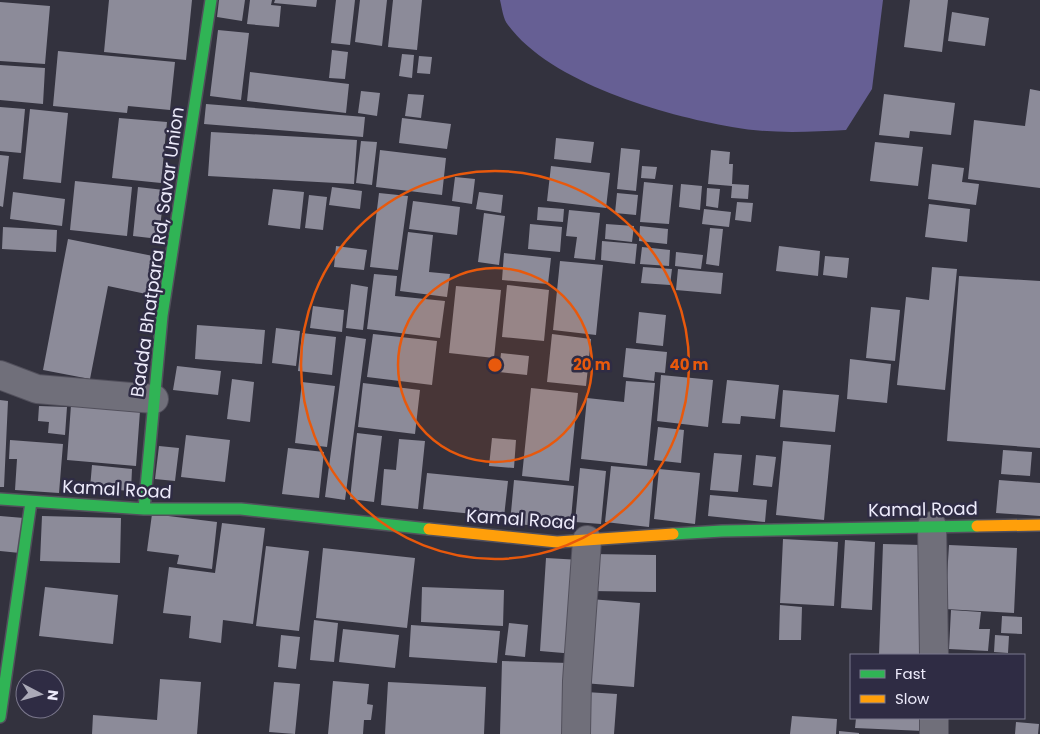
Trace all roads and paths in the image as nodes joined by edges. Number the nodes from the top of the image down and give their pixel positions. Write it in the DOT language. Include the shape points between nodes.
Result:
graph roads {
  1 [pos="211,0"];
  2 [pos="0,375"];
  3 [pos="154,399"];
  4 [pos="0,500"];
  5 [pos="31,502"];
  6 [pos="144,509"];
  7 [pos="1040,525"];
  8 [pos="932,526"];
  9 [pos="587,540"];
  10 [pos="934,654"];
  11 [pos="0,717"];
  12 [pos="934,719"];
  13 [pos="576,734"];
  14 [pos="934,734"];
  1 -- 3 [label="street, Badda Bhatpara Rd, Savar Union" via="162,316"];
  2 -- 3 [label="street" via="37,389"];
  3 -- 6 [label="street, Badda Bhatpara Rd, Savar Union"];
  4 -- 5 [label="street, Kamal Road"];
  5 -- 6 [label="street, Kamal Road"];
  5 -- 11 [label="street"];
  6 -- 9 [label="street, Kamal Road" via="241,509 556,542"];
  7 -- 8 [label="street, Kamal Road"];
  8 -- 9 [label="street, Kamal Road" via="722,530"];
  8 -- 10 [label="street"];
  9 -- 13 [label="street"];
  12 -- 14 [label="street"];
}
